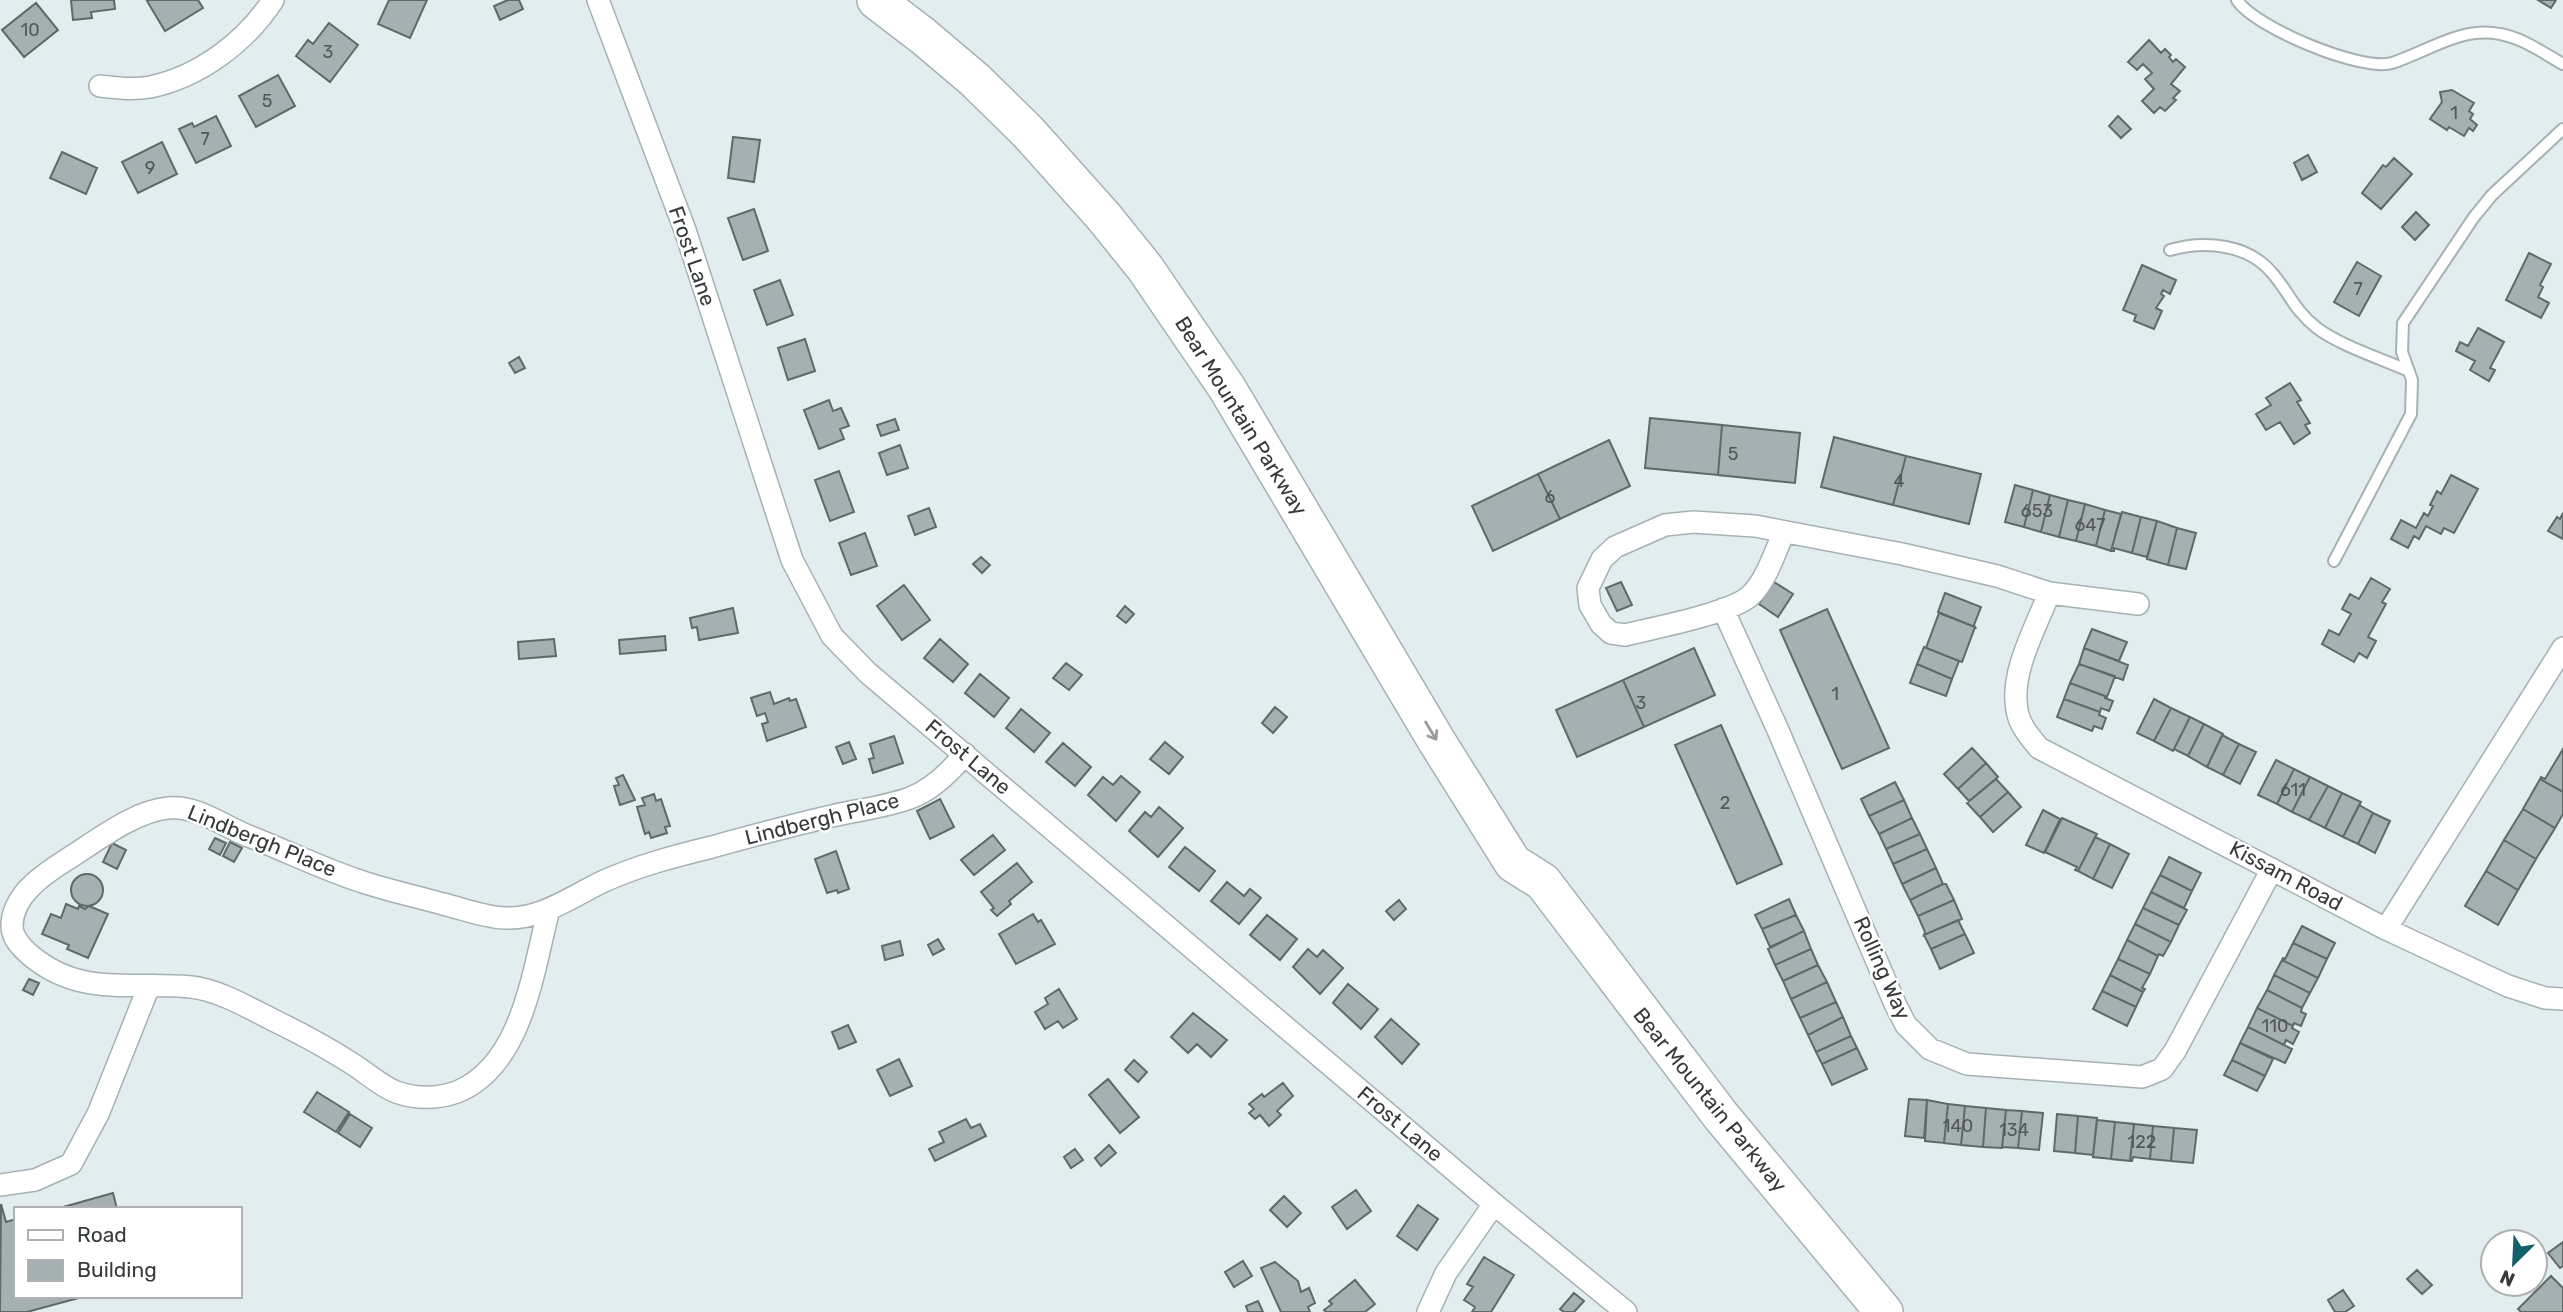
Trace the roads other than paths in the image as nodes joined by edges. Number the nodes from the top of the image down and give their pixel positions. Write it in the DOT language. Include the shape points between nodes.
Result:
graph roads {
  1 [pos="273,0"];
  2 [pos="598,0"];
  3 [pos="876,0"];
  4 [pos="915,0"];
  5 [pos="2237,0"];
  6 [pos="2563,64"];
  7 [pos="100,86"];
  8 [pos="2563,129"];
  9 [pos="2170,250"];
  10 [pos="2409,371"];
  11 [pos="1784,532"];
  12 [pos="2334,561"];
  13 [pos="2049,593"];
  14 [pos="2138,604"];
  15 [pos="1723,609"];
  16 [pos="2563,648"];
  17 [pos="965,754"];
  18 [pos="2272,869"];
  19 [pos="1543,882"];
  20 [pos="549,909"];
  21 [pos="2386,929"];
  22 [pos="6,932"];
  23 [pos="149,986"];
  24 [pos="2563,999"];
  25 [pos="0,1185"];
  26 [pos="1494,1204"];
  27 [pos="1428,1312"];
  28 [pos="1626,1312"];
  29 [pos="1884,1312"];
  1 -- 7 [label="street" via="229,50 176,78 136,89"];
  2 -- 17 [label="street, Frost Lane" via="685,230 792,560 807,593 832,636 868,673"];
  3 -- 19 [label="highway, Bear Mountain Parkway, one-way" via="1003,107 1078,186 1144,268 1227,388 1513,863"];
  4 -- 19 [label="highway, Bear Mountain Parkway" via="992,65 1070,142 1186,286 1268,409 1532,849"];
  5 -- 6 [label="lane" via="2263,24 2362,62 2389,64 2441,42 2499,33"];
  8 -- 10 [label="lane" via="2492,195 2403,323 2402,352"];
  9 -- 10 [label="lane" via="2186,245 2229,247 2255,257 2318,329"];
  10 -- 12 [label="lane" via="2411,414"];
  11 -- 13 [label="street" via="1997,576"];
  11 -- 15 [label="street" via="1759,586 1749,598"];
  11 -- 15 [label="street" via="1693,522 1665,525 1615,547 1602,559 1588,588 1590,605 1611,633 1625,635"];
  13 -- 14 [label="street"];
  13 -- 18 [label="street, Kissam Road" via="2022,662 2017,688 2017,710 2024,730 2039,748"];
  15 -- 18 [label="street, Rolling Way" via="1896,1006 1906,1026 1930,1049 1967,1064 2142,1077 2162,1069"];
  16 -- 21 [label="street"];
  17 -- 20 [label="street, Lindbergh Place" via="953,769 911,798 662,860 607,880"];
  17 -- 26 [label="street, Frost Lane"];
  18 -- 21 [label="street, Kissam Road"];
  19 -- 29 [label="highway, Bear Mountain Parkway" via="1721,1116"];
  20 -- 22 [label="street, Lindbergh Place" via="523,918 498,918 458,908 364,883 200,813 165,808 113,830 48,872 32,885"];
  20 -- 23 [label="street, Lindbergh Place" via="521,1017 505,1049 470,1086 434,1098 395,1091 312,1039 216,994 195,987"];
  21 -- 24 [label="street, Kissam Road" via="2508,986"];
  22 -- 23 [label="street, Lindbergh Place" via="53,970 79,981"];
  23 -- 25 [label="street" via="98,1114 71,1164 36,1180"];
  26 -- 27 [label="street" via="1446,1273"];
  26 -- 28 [label="street, Frost Lane"];
}
